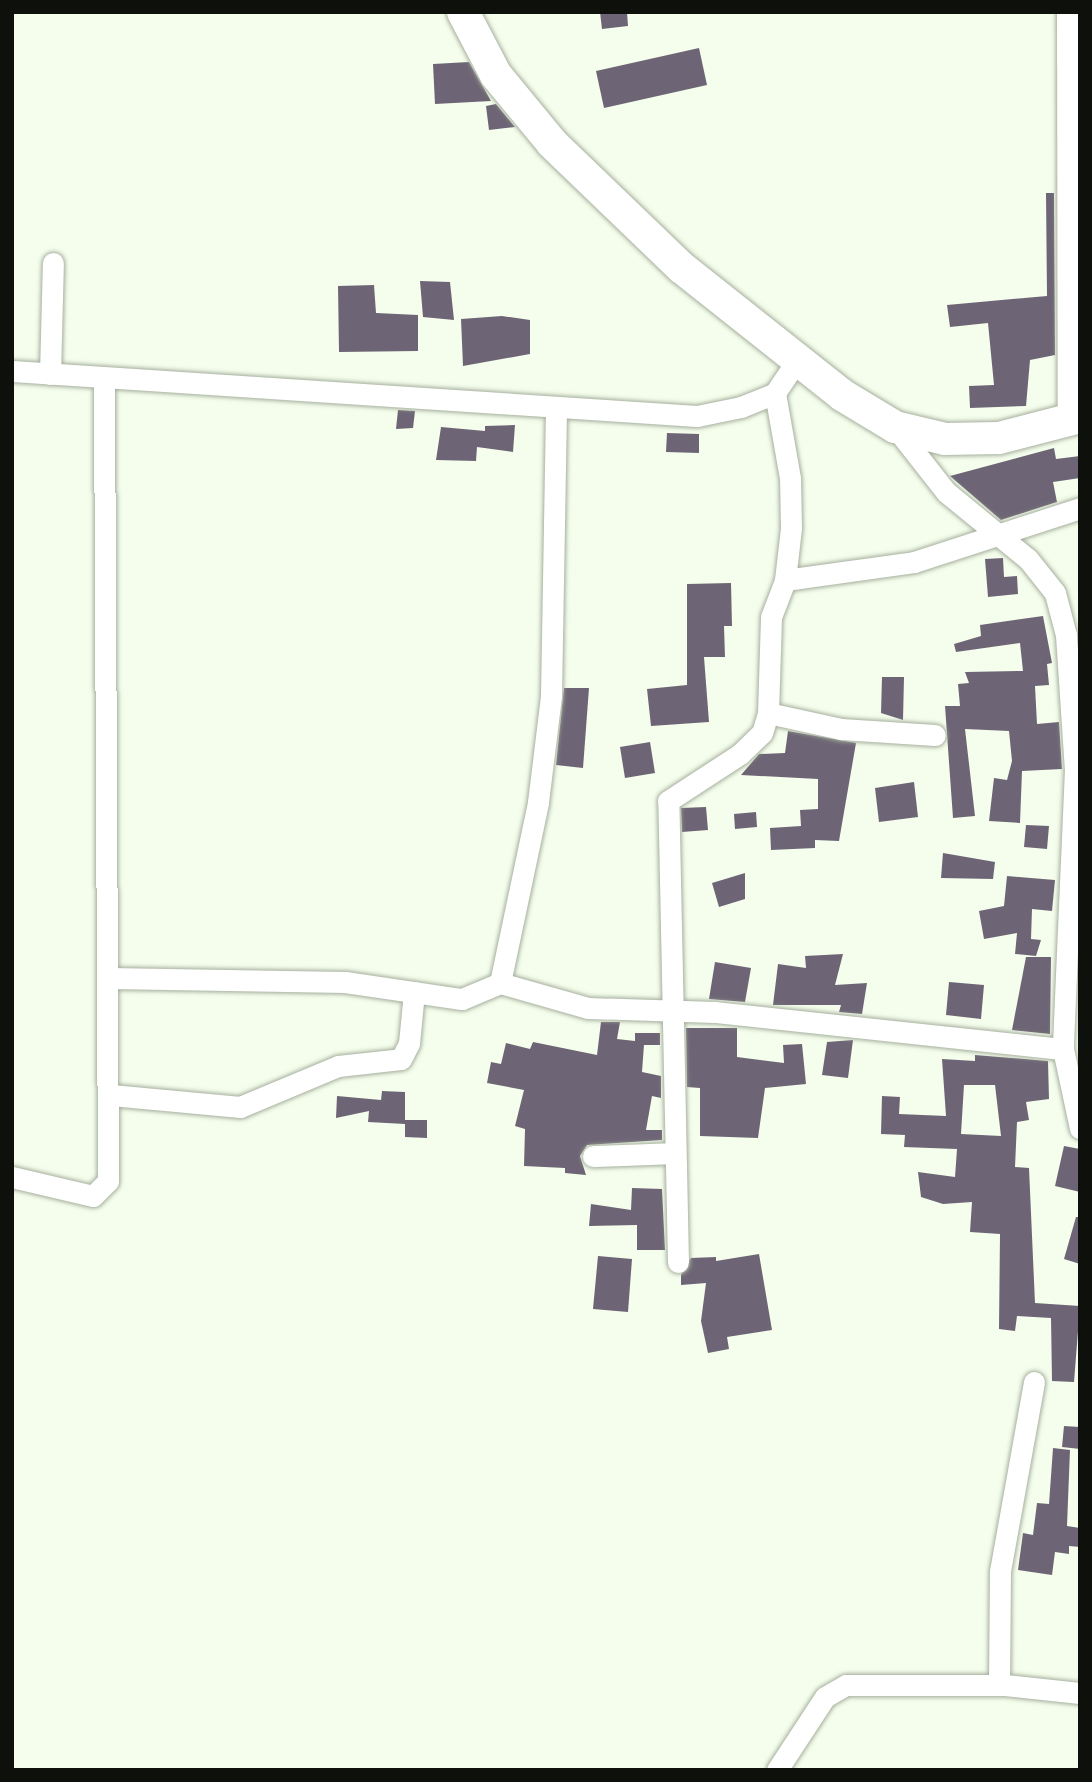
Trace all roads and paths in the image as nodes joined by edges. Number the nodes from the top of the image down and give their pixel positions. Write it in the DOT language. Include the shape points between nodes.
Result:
graph roads {
  1 [pos="463,12"];
  2 [pos="1067,12"];
  3 [pos="1074,87"];
  4 [pos="53,263"];
  5 [pos="796,362"];
  6 [pos="12,371"];
  7 [pos="50,374"];
  8 [pos="104,378"];
  9 [pos="775,393"];
  10 [pos="556,407"];
  11 [pos="1074,419"];
  12 [pos="895,427"];
  13 [pos="1080,509"];
  14 [pos="1001,537"];
  15 [pos="785,580"];
  16 [pos="768,713"];
  17 [pos="935,735"];
  18 [pos="109,978"];
  19 [pos="500,983"];
  20 [pos="414,992"];
  21 [pos="668,1013"];
  22 [pos="1063,1049"];
  23 [pos="111,1095"];
  24 [pos="1080,1128"];
  25 [pos="674,1153"];
  26 [pos="593,1156"];
  27 [pos="12,1177"];
  28 [pos="678,1262"];
  29 [pos="1034,1382"];
  30 [pos="999,1685"];
  31 [pos="1080,1693"];
  32 [pos="777,1770"];
  1 -- 5 [label="highway" via="496,75 552,143 682,268"];
  2 -- 3 [label="street"];
  3 -- 11 [label="street"];
  4 -- 7 [label="street"];
  5 -- 9 [label="street"];
  5 -- 12 [label="highway"];
  6 -- 7 [label="street"];
  7 -- 8 [label="street"];
  8 -- 10 [label="street"];
  8 -- 18 [label="street"];
  9 -- 10 [label="street" via="741,407 697,416"];
  9 -- 15 [label="street" via="790,478"];
  10 -- 19 [label="street" via="551,696 538,802"];
  11 -- 12 [label="highway" via="976,441"];
  12 -- 14 [label="street" via="946,492"];
  13 -- 14 [label="street"];
  14 -- 15 [label="street" via="914,562"];
  14 -- 22 [label="street" via="1028,559 1055,593 1066,635 1075,769"];
  15 -- 16 [label="street" via="771,617"];
  16 -- 17 [label="street" via="841,729"];
  16 -- 21 [label="street" via="762,733 740,754 668,802"];
  18 -- 20 [label="street" via="345,982"];
  18 -- 23 [label="street"];
  19 -- 20 [label="street" via="462,999"];
  19 -- 21 [label="street" via="588,1008"];
  20 -- 23 [label="street" via="409,1043 401,1059 338,1066 240,1107"];
  21 -- 22 [label="street" via="715,1012"];
  21 -- 25 [label="street"];
  22 -- 24 [label="street"];
  23 -- 27 [label="street" via="108,1181 100,1195"];
  25 -- 26 [label="street"];
  25 -- 28 [label="street"];
  29 -- 30 [label="street" via="1000,1571"];
  30 -- 31 [label="street"];
  30 -- 32 [label="street" via="838,1688"];
}
